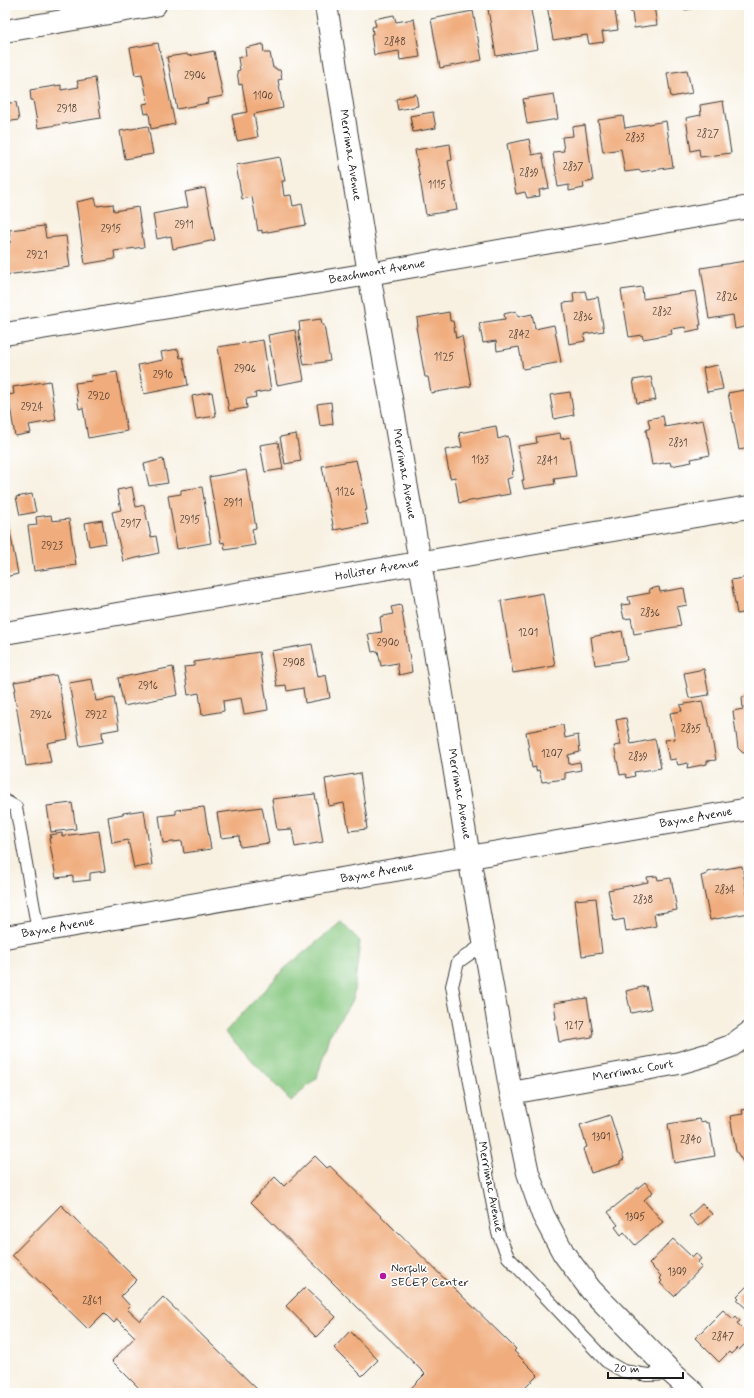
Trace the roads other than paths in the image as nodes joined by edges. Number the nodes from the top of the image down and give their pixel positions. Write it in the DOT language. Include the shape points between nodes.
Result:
graph roads {
  1 [pos="155,5"];
  2 [pos="326,5"];
  3 [pos="5,31"];
  4 [pos="749,207"];
  5 [pos="369,274"];
  6 [pos="5,334"];
  7 [pos="749,507"];
  8 [pos="420,562"];
  9 [pos="5,633"];
  10 [pos="5,801"];
  11 [pos="749,809"];
  12 [pos="469,857"];
  13 [pos="38,931"];
  14 [pos="5,937"];
  15 [pos="484,943"];
  16 [pos="749,1033"];
  17 [pos="511,1093"];
  18 [pos="673,1374"];
  19 [pos="694,1393"];
  1 -- 3 [label="street"];
  2 -- 5 [label="street, Merrimac Avenue"];
  4 -- 5 [label="street, Beachmont Avenue"];
  5 -- 6 [label="street, Beachmont Avenue"];
  5 -- 8 [label="street, Merrimac Avenue"];
  7 -- 8 [label="street, Hollister Avenue"];
  8 -- 9 [label="street, Hollister Avenue"];
  8 -- 12 [label="street, Merrimac Avenue"];
  10 -- 13 [label="lane" via="16,807"];
  11 -- 12 [label="street, Bayne Avenue"];
  12 -- 13 [label="street, Bayne Avenue"];
  12 -- 15 [label="street, Merrimac Avenue"];
  13 -- 14 [label="street, Bayne Avenue"];
  15 -- 17 [label="street, Merrimac Avenue"];
  15 -- 18 [label="lane, Merrimac Avenue" via="458,962 452,986 498,1233 508,1257 606,1362 623,1371 648,1375"];
  16 -- 17 [label="street, Merrimac Court" via="724,1049 679,1063"];
  17 -- 18 [label="street, Merrimac Avenue" via="528,1173 543,1215 564,1254 591,1290"];
  18 -- 19 [label="street, Merrimac Avenue"];
}
